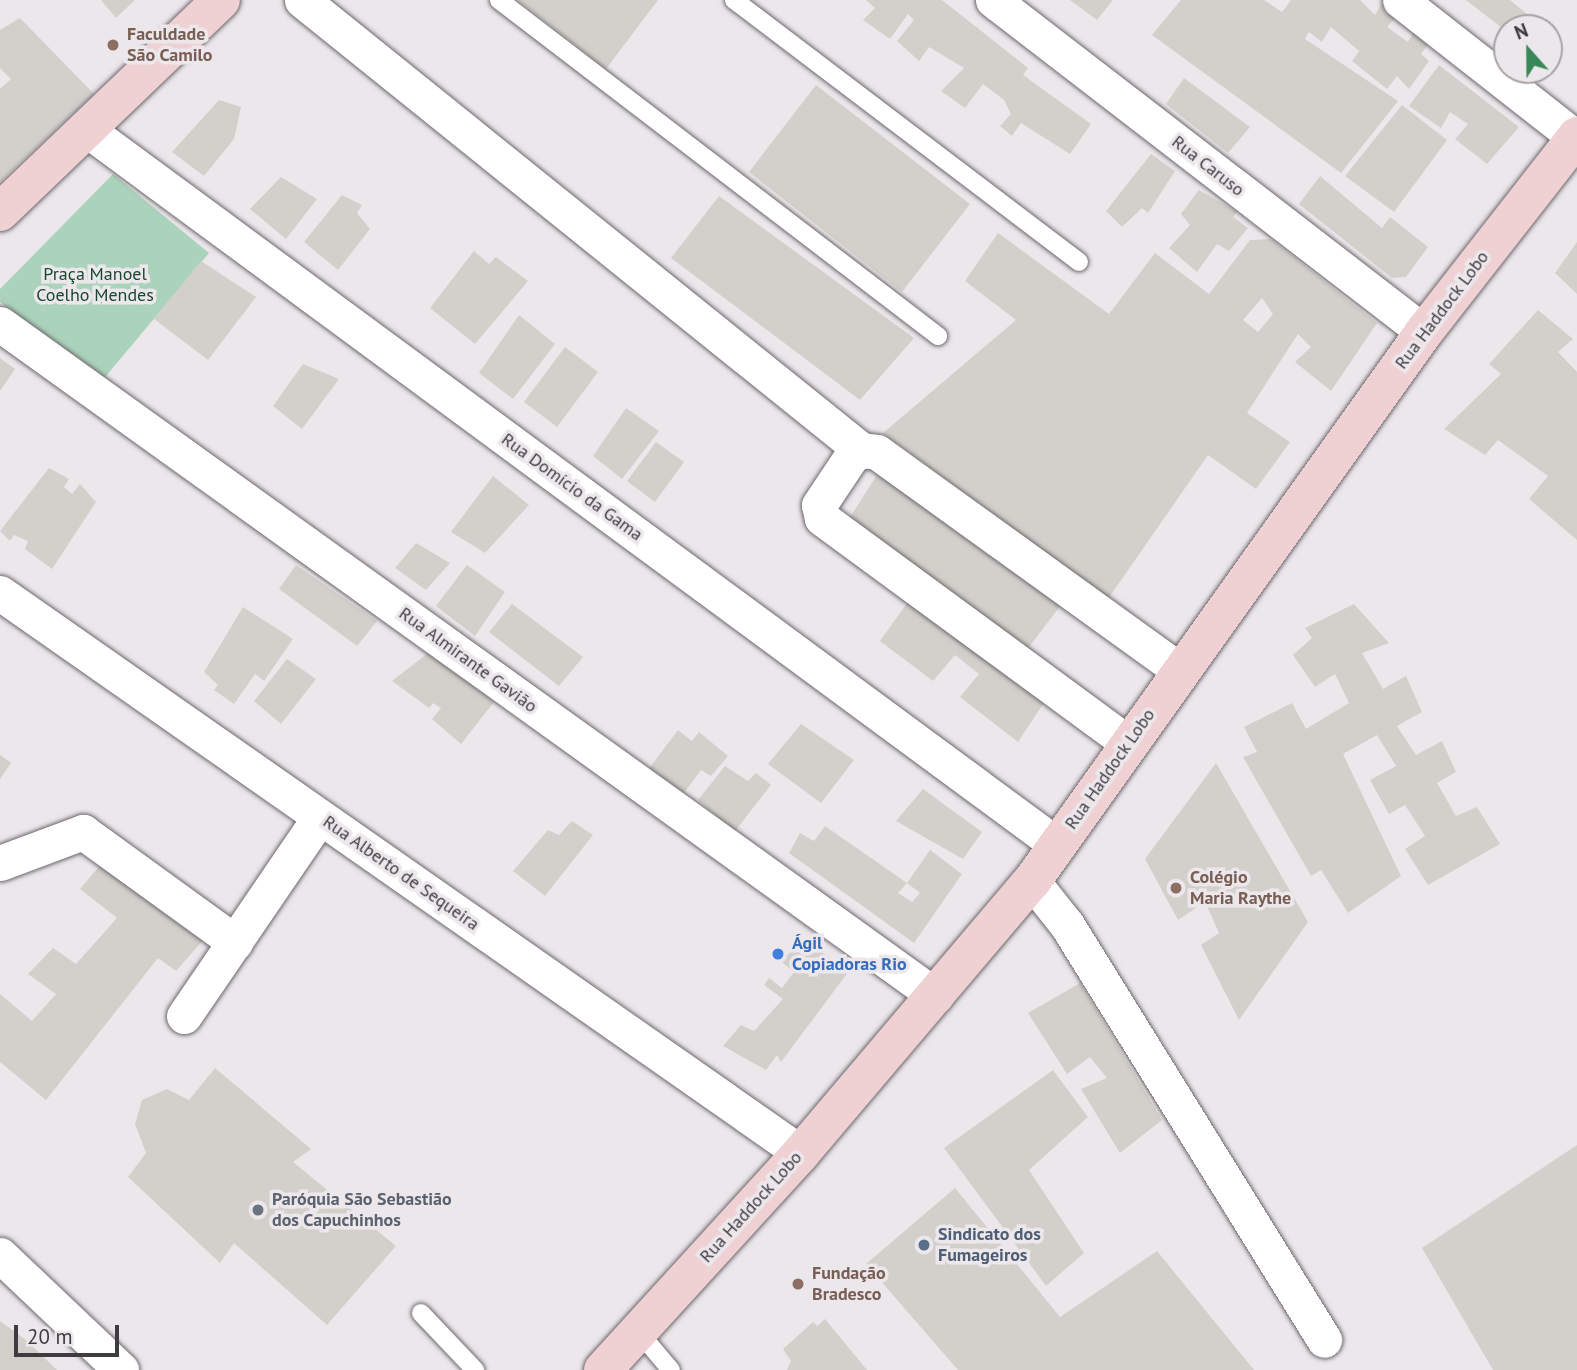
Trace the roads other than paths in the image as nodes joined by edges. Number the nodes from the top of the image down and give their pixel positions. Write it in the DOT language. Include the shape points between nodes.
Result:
graph roads {
  1 [pos="221,0"];
  2 [pos="302,0"];
  3 [pos="499,0"];
  4 [pos="734,0"];
  5 [pos="993,0"];
  6 [pos="1401,0"];
  7 [pos="86,129"];
  8 [pos="1576,137"];
  9 [pos="0,212"];
  10 [pos="1079,262"];
  11 [pos="0,324"];
  12 [pos="1424,332"];
  13 [pos="938,337"];
  14 [pos="861,450"];
  15 [pos="0,593"];
  16 [pos="1179,670"];
  17 [pos="1128,743"];
  18 [pos="320,817"];
  19 [pos="1057,845"];
  20 [pos="0,863"];
  21 [pos="1032,881"];
  22 [pos="235,942"];
  23 [pos="936,996"];
  24 [pos="184,1016"];
  25 [pos="801,1153"];
  26 [pos="0,1255"];
  27 [pos="421,1313"];
  28 [pos="639,1331"];
  29 [pos="1324,1340"];
  30 [pos="121,1370"];
  31 [pos="475,1370"];
  32 [pos="603,1370"];
  33 [pos="671,1370"];
  1 -- 7 [label="main road"];
  2 -- 14 [label="street"];
  3 -- 13 [label="lane"];
  4 -- 10 [label="lane"];
  5 -- 12 [label="street, Rua Caruso"];
  6 -- 8 [label="street"];
  7 -- 9 [label="main road"];
  7 -- 19 [label="street, Rua Domício da Gama"];
  8 -- 12 [label="main road, Rua Haddock Lobo"];
  11 -- 23 [label="street, Rua Almirante Gavião"];
  12 -- 16 [label="main road, Rua Haddock Lobo"];
  14 -- 16 [label="street" via="877,452"];
  14 -- 17 [label="street" via="819,505 822,518"];
  15 -- 18 [label="street, Rua Alberto de Sequeira"];
  16 -- 17 [label="main road, Rua Haddock Lobo"];
  17 -- 19 [label="main road, Rua Haddock Lobo"];
  18 -- 22 [label="street"];
  18 -- 25 [label="street, Rua Alberto de Sequeira"];
  19 -- 21 [label="main road, Rua Haddock Lobo"];
  20 -- 22 [label="street" via="83,832"];
  21 -- 23 [label="main road, Rua Haddock Lobo"];
  21 -- 29 [label="street" via="1067,925"];
  22 -- 24 [label="street"];
  23 -- 25 [label="main road, Rua Haddock Lobo"];
  25 -- 28 [label="main road, Rua Haddock Lobo"];
  26 -- 30 [label="street"];
  27 -- 31 [label="lane"];
  28 -- 32 [label="main road, Rua Haddock Lobo"];
  28 -- 33 [label="lane"];
}
